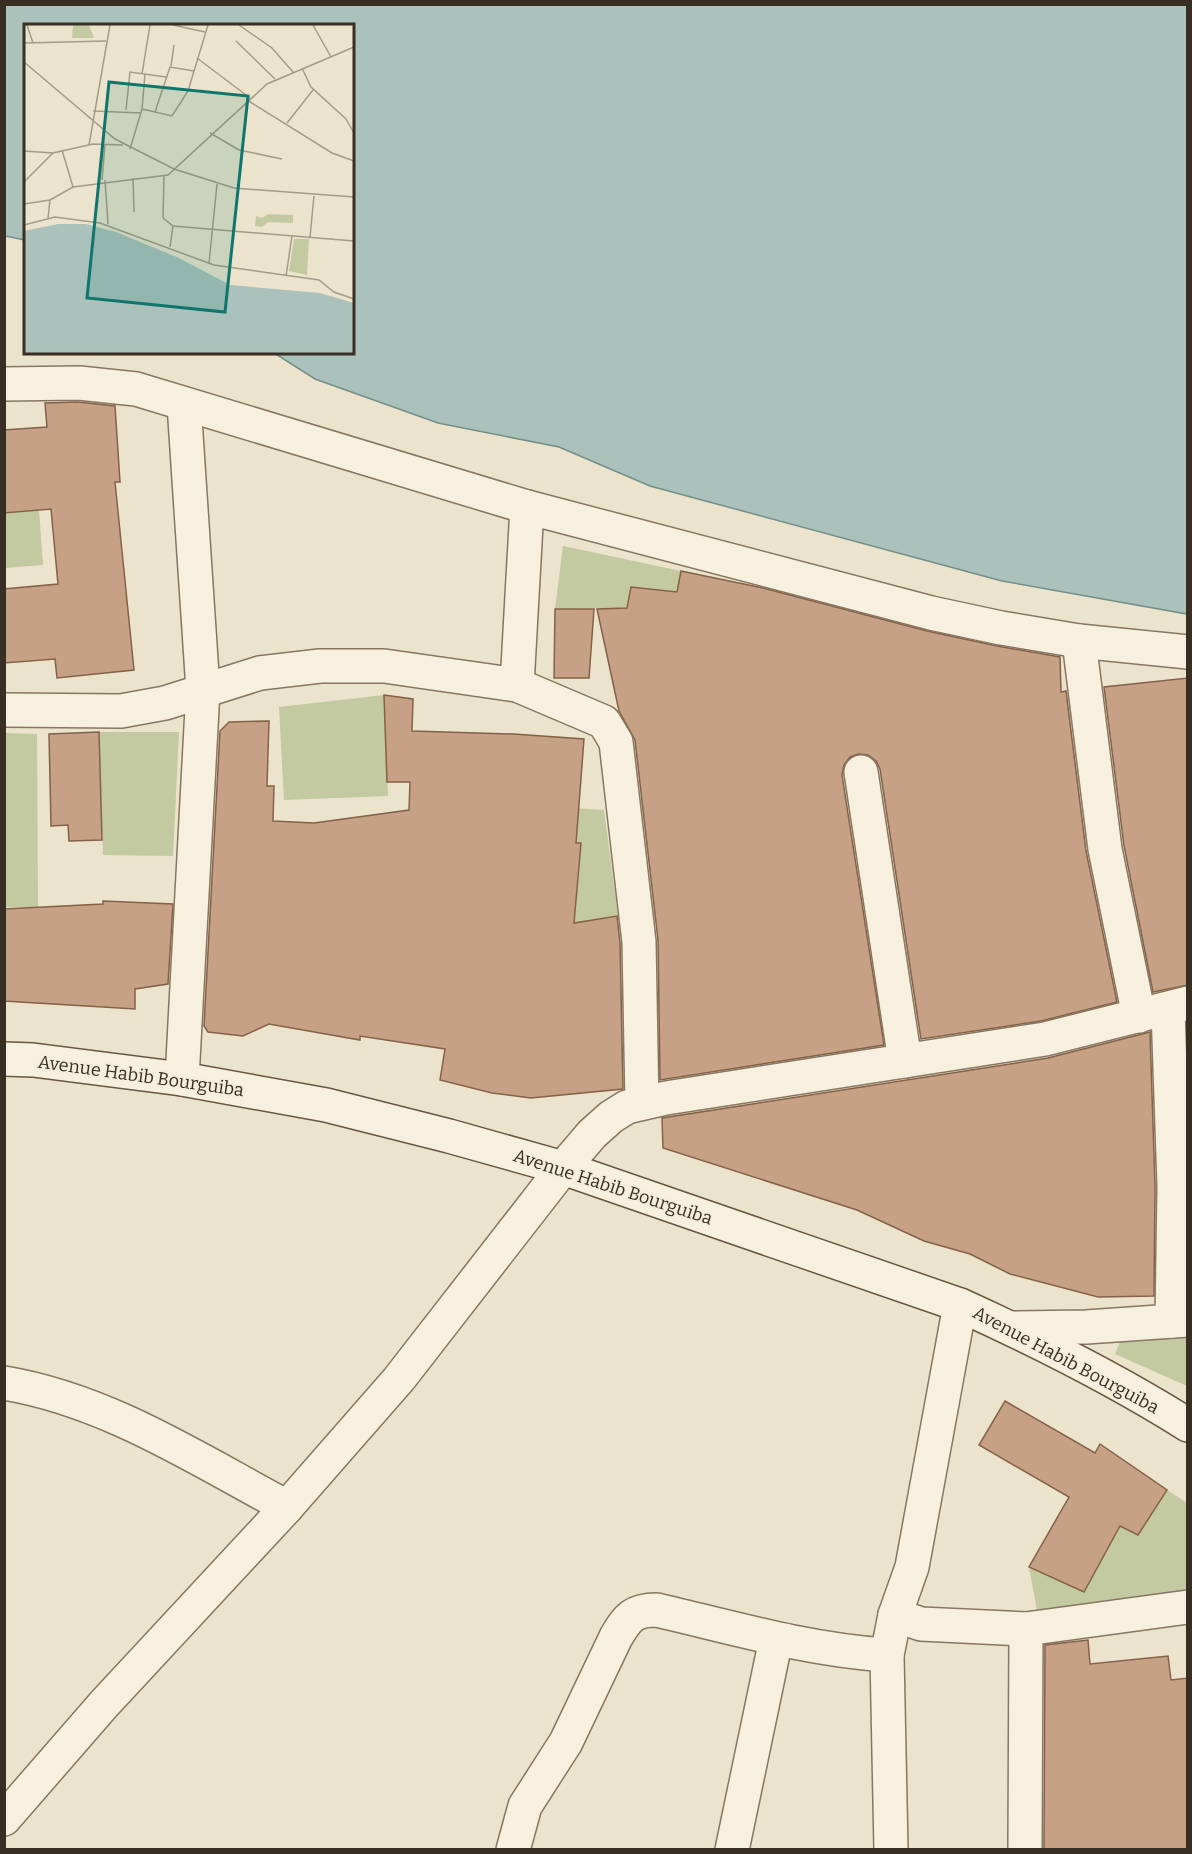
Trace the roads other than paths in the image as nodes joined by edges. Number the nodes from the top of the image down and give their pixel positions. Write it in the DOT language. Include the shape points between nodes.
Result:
graph roads {
  1 [pos="4,384"];
  2 [pos="184,404"];
  3 [pos="527,507"];
  4 [pos="1079,641"];
  5 [pos="1188,652"];
  6 [pos="517,685"];
  7 [pos="203,690"];
  8 [pos="4,710"];
  9 [pos="861,772"];
  10 [pos="1165,1009"];
  11 [pos="4,1059"];
  12 [pos="905,1060"];
  13 [pos="182,1078"];
  14 [pos="642,1103"];
  15 [pos="563,1168"];
  16 [pos="960,1305"];
  17 [pos="1180,1321"];
  18 [pos="1010,1328"];
  19 [pos="4,1383"];
  20 [pos="1188,1425"];
  21 [pos="287,1508"];
  22 [pos="1188,1607"];
  23 [pos="895,1616"];
  24 [pos="1026,1629"];
  25 [pos="776,1639"];
  26 [pos="887,1655"];
  27 [pos="4,1819"];
  28 [pos="513,1850"];
  29 [pos="732,1850"];
  30 [pos="891,1850"];
  31 [pos="1025,1850"];
  1 -- 2 [label="street" via="105,385 136,389"];
  2 -- 3 [label="street"];
  2 -- 7 [label="street"];
  3 -- 4 [label="street" via="931,613"];
  3 -- 6 [label="street"];
  4 -- 5 [label="street"];
  4 -- 10 [label="street" via="1105,849"];
  6 -- 7 [label="street" via="384,666 320,666 260,673"];
  6 -- 14 [label="street" via="604,722 616,742 639,942"];
  7 -- 8 [label="street" via="165,703 121,711"];
  7 -- 13 [label="street"];
  9 -- 12 [label="street"];
  10 -- 12 [label="street" via="1045,1039"];
  10 -- 17 [label="street"];
  11 -- 13 [label="street, Avenue Habib Bourguiba"];
  12 -- 14 [label="street"];
  13 -- 15 [label="street, Avenue Habib Bourguiba" via="326,1105"];
  14 -- 15 [label="street" via="611,1117"];
  15 -- 16 [label="street, Avenue Habib Bourguiba"];
  15 -- 21 [label="street" via="399,1379"];
  16 -- 18 [label="street, Avenue Habib Bourguiba"];
  16 -- 23 [label="street" via="912,1567"];
  17 -- 18 [label="street"];
  18 -- 20 [label="street, Avenue Habib Bourguiba"];
  19 -- 21 [label="street" via="31,1387 89,1406 149,1433"];
  21 -- 27 [label="street" via="104,1704"];
  22 -- 24 [label="street"];
  23 -- 24 [label="street" via="921,1624"];
  23 -- 26 [label="street"];
  24 -- 31 [label="street"];
  25 -- 26 [label="street" via="847,1653"];
  25 -- 28 [label="street" via="657,1610 633,1614 616,1637 566,1742 525,1806"];
  25 -- 29 [label="street"];
  26 -- 30 [label="street"];
}
